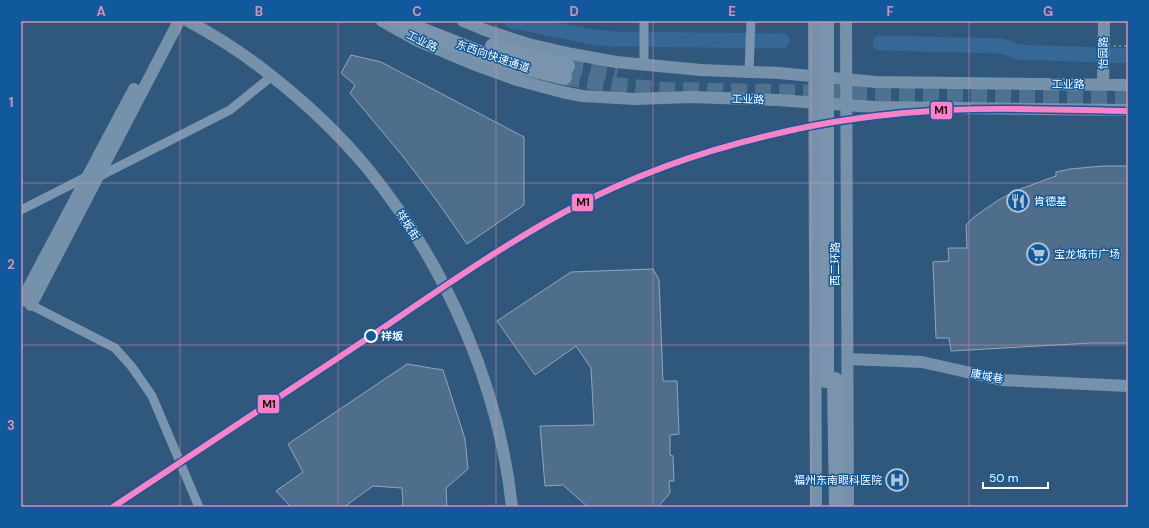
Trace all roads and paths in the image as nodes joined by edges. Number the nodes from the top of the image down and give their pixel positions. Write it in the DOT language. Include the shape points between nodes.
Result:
graph roads {
  1 [pos="170,21"];
  2 [pos="179,21"];
  3 [pos="188,21"];
  4 [pos="382,21"];
  5 [pos="398,21"];
  6 [pos="463,21"];
  7 [pos="751,21"];
  8 [pos="814,21"];
  9 [pos="826,21"];
  10 [pos="836,21"];
  11 [pos="846,21"];
  12 [pos="1104,21"];
  13 [pos="644,24"];
  14 [pos="426,26"];
  15 [pos="1128,46"];
  16 [pos="1104,47"];
  17 [pos="644,65"];
  18 [pos="749,71"];
  19 [pos="566,72"];
  20 [pos="272,76"];
  21 [pos="814,76"];
  22 [pos="846,79"];
  23 [pos="1103,84"];
  24 [pos="1128,85"];
  25 [pos="814,102"];
  26 [pos="847,105"];
  27 [pos="1128,110"];
  28 [pos="93,177"];
  29 [pos="21,210"];
  30 [pos="25,302"];
  31 [pos="848,360"];
  32 [pos="831,380"];
  33 [pos="1128,386"];
  34 [pos="198,506"];
  35 [pos="512,507"];
  36 [pos="816,507"];
  37 [pos="828,507"];
  38 [pos="837,507"];
  39 [pos="848,507"];
  1 -- 28 [label="main road"];
  2 -- 28 [label="main road"];
  3 -- 20 [label="main road, 祥坂街" via="236,50"];
  4 -- 25 [label="main road, 工业路" via="418,41 473,64 517,80 582,96"];
  5 -- 14 [label="highway, 工业路"];
  6 -- 17 [label="main road, 工业路" via="528,44 616,62"];
  7 -- 18 [label="street"];
  8 -- 21 [label="main road"];
  9 -- 32 [label="highway, 西二环路, bridge"];
  10 -- 32 [label="highway, 西二环路"];
  11 -- 22 [label="main road"];
  12 -- 16 [label="main road, 怡园路"];
  13 -- 17 [label="street"];
  14 -- 19 [label="highway, 东西向快速通道" via="477,52 522,67"];
  15 -- 16 [label="path"];
  16 -- 23 [label="main road, 怡园路"];
  17 -- 18 [label="main road, 工业路"];
  18 -- 21 [label="main road, 工业路"];
  20 -- 28 [label="street" via="230,110"];
  20 -- 35 [label="main road, 祥坂街" via="322,121 368,170 409,227 451,299 474,353 491,406 504,456"];
  21 -- 22 [label="main road, 工业路"];
  21 -- 25 [label="main road"];
  22 -- 23 [label="main road, 工业路" via="876,82"];
  22 -- 26 [label="main road"];
  23 -- 24 [label="main road, 工业路"];
  25 -- 26 [label="main road, 工业路"];
  25 -- 36 [label="main road"];
  26 -- 27 [label="main road, 工业路"];
  26 -- 31 [label="main road"];
  28 -- 29 [label="street"];
  28 -- 30 [label="main road"];
  30 -- 34 [label="street" via="115,348 132,367 152,396"];
  31 -- 33 [label="main road, 康城巷" via="922,362 1002,380"];
  31 -- 39 [label="main road"];
  32 -- 37 [label="highway, 西二环路"];
  32 -- 38 [label="highway, 西二环路"];
}
